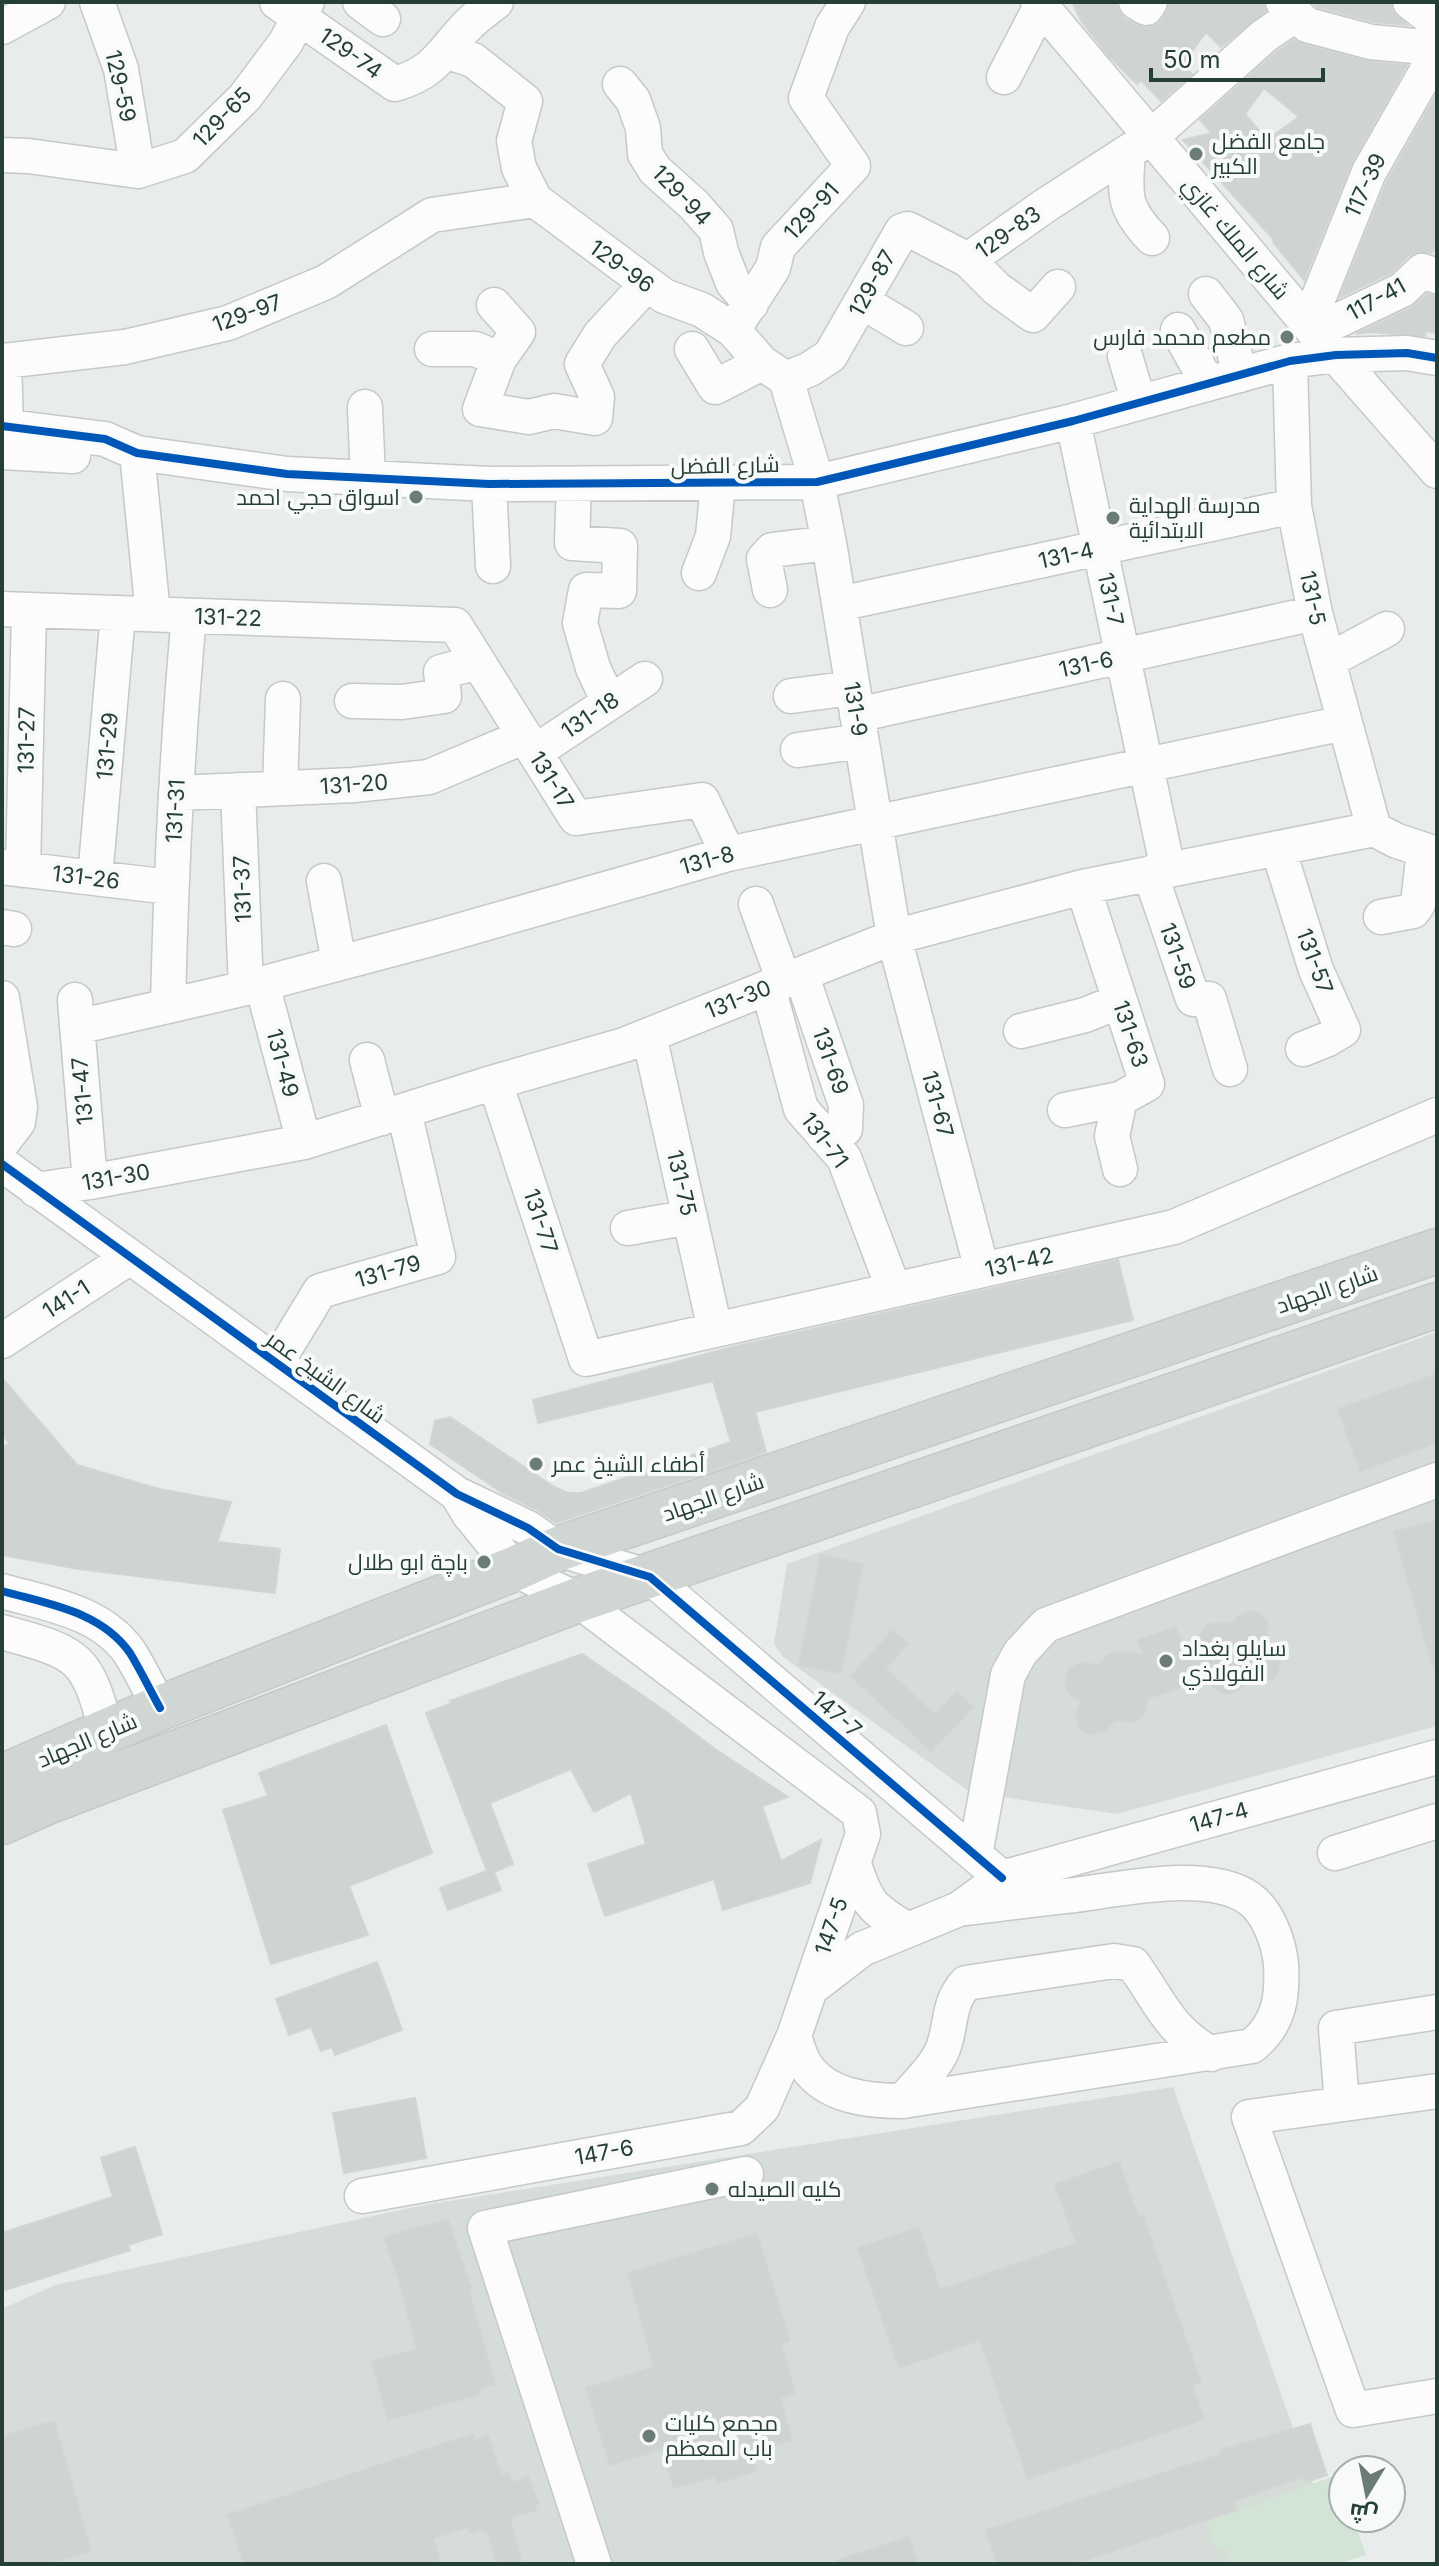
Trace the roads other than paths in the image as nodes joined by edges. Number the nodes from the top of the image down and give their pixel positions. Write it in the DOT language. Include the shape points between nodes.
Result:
graph roads {
  1 [pos="48,2"];
  2 [pos="97,2"];
  3 [pos="496,2"];
  4 [pos="848,2"];
  5 [pos="1136,2"];
  6 [pos="1150,2"];
  7 [pos="1410,2"];
  8 [pos="1041,3"];
  9 [pos="295,7"];
  10 [pos="1289,8"];
  11 [pos="1437,23"];
  12 [pos="2,27"];
  13 [pos="445,51"];
  14 [pos="1437,51"];
  15 [pos="1004,77"];
  16 [pos="620,84"];
  17 [pos="1140,145"];
  18 [pos="2,155"];
  19 [pos="138,171"];
  20 [pos="535,200"];
  21 [pos="1152,238"];
  22 [pos="968,260"];
  23 [pos="1432,265"];
  24 [pos="647,284"];
  25 [pos="1058,287"];
  26 [pos="1206,294"];
  27 [pos="863,302"];
  28 [pos="494,305"];
  29 [pos="742,317"];
  30 [pos="906,328"];
  31 [pos="1178,330"];
  32 [pos="1319,337"];
  33 [pos="432,349"];
  34 [pos="692,349"];
  35 [pos="1125,356"];
  36 [pos="1437,358"];
  37 [pos="499,359"];
  38 [pos="1290,361"];
  39 [pos="774,371"];
  40 [pos="1224,380"];
  41 [pos="1139,403"];
  42 [pos="365,407"];
  43 [pos="1073,421"];
  44 [pos="3,434"];
  45 [pos="137,453"];
  46 [pos="1437,471"];
  47 [pos="368,479"];
  48 [pos="817,482"];
  49 [pos="489,484"];
  50 [pos="574,484"];
  51 [pos="718,484"];
  52 [pos="1294,506"];
  53 [pos="829,543"];
  54 [pos="1100,548"];
  55 [pos="493,566"];
  56 [pos="699,573"];
  57 [pos="770,590"];
  58 [pos="839,604"];
  59 [pos="16,609"];
  60 [pos="118,613"];
  61 [pos="1315,613"];
  62 [pos="153,614"];
  63 [pos="189,616"];
  64 [pos="455,625"];
  65 [pos="1387,629"];
  66 [pos="1123,656"];
  67 [pos="1328,661"];
  68 [pos="478,662"];
  69 [pos="645,679"];
  70 [pos="791,696"];
  71 [pos="283,699"];
  72 [pos="352,701"];
  73 [pos="609,702"];
  74 [pos="857,714"];
  75 [pos="1344,723"];
  76 [pos="530,744"];
  77 [pos="798,750"];
  78 [pos="1146,765"];
  79 [pos="280,788"];
  80 [pos="238,790"];
  81 [pos="176,793"];
  82 [pos="875,822"];
  83 [pos="1374,829"];
  84 [pos="1278,848"];
  85 [pos="1430,852"];
  86 [pos="728,854"];
  87 [pos="12,869"];
  88 [pos="1159,872"];
  89 [pos="95,878"];
  90 [pos="324,881"];
  91 [pos="170,887"];
  92 [pos="1083,887"];
  93 [pos="756,904"];
  94 [pos="1381,917"];
  95 [pos="894,937"];
  96 [pos="339,963"];
  97 [pos="784,981"];
  98 [pos="254,986"];
  99 [pos="2,998"];
  100 [pos="1120,1001"];
  101 [pos="168,1006"];
  102 [pos="76,1013"];
  103 [pos="1021,1031"];
  104 [pos="649,1035"];
  105 [pos="1303,1049"];
  106 [pos="367,1060"];
  107 [pos="1230,1069"];
  108 [pos="495,1082"];
  109 [pos="1120,1099"];
  110 [pos="1065,1110"];
  111 [pos="393,1114"];
  112 [pos="1437,1115"];
  113 [pos="824,1136"];
  114 [pos="304,1142"];
  115 [pos="2,1143"];
  116 [pos="2,1164"];
  117 [pos="1120,1169"];
  118 [pos="90,1182"];
  119 [pos="36,1190"];
  120 [pos="690,1217"];
  121 [pos="628,1228"];
  122 [pos="1437,1251"];
  123 [pos="130,1257"];
  124 [pos="982,1270"];
  125 [pos="894,1290"];
  126 [pos="1437,1305"];
  127 [pos="715,1330"];
  128 [pos="2,1341"];
  129 [pos="586,1359"];
  130 [pos="276,1363"];
  131 [pos="1437,1480"];
  132 [pos="457,1494"];
  133 [pos="558,1549"];
  134 [pos="514,1569"];
  135 [pos="650,1577"];
  136 [pos="2,1591"];
  137 [pos="578,1600"];
  138 [pos="2,1632"];
  139 [pos="160,1708"];
  140 [pos="106,1731"];
  141 [pos="1437,1757"];
  142 [pos="2,1777"];
  143 [pos="1437,1821"];
  144 [pos="2,1822"];
  145 [pos="1335,1853"];
  146 [pos="975,1855"];
  147 [pos="853,1862"];
  148 [pos="1002,1878"];
  149 [pos="959,1909"];
  150 [pos="908,1930"];
  151 [pos="810,1989"];
  152 [pos="1437,2012"];
  153 [pos="794,2036"];
  154 [pos="1211,2054"];
  155 [pos="1437,2091"];
  156 [pos="903,2101"];
  157 [pos="1342,2104"];
  158 [pos="496,2172"];
  159 [pos="746,2174"];
  160 [pos="362,2196"];
  161 [pos="507,2224"];
  162 [pos="1437,2396"];
  163 [pos="594,2564"];
  1 -- 12 [label="street"];
  2 -- 19 [label="street, 129-59" via="121,69"];
  3 -- 13 [label="street, 129-74"];
  4 -- 29 [label="street, 129-91" via="832,27 806,98 853,166 778,247 773,268"];
  5 -- 6 [label="street" via="1146,8"];
  7 -- 11 [label="street"];
  8 -- 15 [label="street"];
  8 -- 17 [label="street, شارع الملك غازي"];
  9 -- 13 [label="street, 129-74" via="395,84 417,77"];
  9 -- 19 [label="street, 129-65" via="286,42 245,97 185,156"];
  10 -- 14 [label="street" via="1307,25 1371,42"];
  10 -- 17 [label="street, 129-83"];
  13 -- 20 [label="street, 129-96" via="473,60 525,101 514,141 519,168"];
  14 -- 32 [label="street, 117-39" via="1369,172"];
  16 -- 29 [label="street, 129-94" via="633,100 645,154 655,170 716,230"];
  17 -- 21 [label="street" via="1125,193 1135,220"];
  17 -- 22 [label="street, 129-83"];
  17 -- 32 [label="street, شارع الملك غازي"];
  18 -- 19 [label="street, 129-65"];
  20 -- 24 [label="street, 129-96"];
  20 -- 44 [label="street, 129-97" via="432,215 326,282 228,323 125,347 4,361"];
  22 -- 25 [label="street, 129-83" via="1033,315"];
  22 -- 27 [label="street, 129-87" via="908,229 902,231"];
  23 -- 32 [label="street, 117-41" via="1402,290"];
  24 -- 29 [label="street, 129-96" via="702,310"];
  24 -- 37 [label="street" via="600,335 582,364 597,397 595,418 554,411 529,417 480,409"];
  26 -- 40 [label="street" via="1226,320"];
  27 -- 30 [label="street"];
  27 -- 39 [label="street, 129-87" via="830,356 810,369"];
  28 -- 37 [label="street" via="518,332"];
  29 -- 39 [label="street, 129-96"];
  31 -- 40 [label="street"];
  32 -- 36 [label="street, شارع الفضل"];
  32 -- 38 [label="street, شارع الفضل"];
  32 -- 46 [label="street, شارع الملك غازي"];
  33 -- 37 [label="street" via="475,349"];
  34 -- 39 [label="street, 129-87" via="715,387"];
  35 -- 41 [label="street"];
  38 -- 40 [label="street, شارع الفضل"];
  38 -- 52 [label="street, 131-5"];
  39 -- 48 [label="street, 129-96"];
  40 -- 41 [label="street, شارع الفضل"];
  41 -- 43 [label="street, شارع الفضل"];
  42 -- 47 [label="street"];
  43 -- 48 [label="street, شارع الفضل"];
  43 -- 54 [label="street, 131-7"];
  44 -- 45 [label="street, شارع الفضل" via="101,458"];
  45 -- 47 [label="street, شارع الفضل" via="287,474"];
  45 -- 62 [label="street"];
  47 -- 49 [label="street, شارع الفضل"];
  48 -- 51 [label="street, شارع الفضل"];
  48 -- 53 [label="street, 131-9"];
  49 -- 50 [label="street, شارع الفضل"];
  49 -- 55 [label="street"];
  50 -- 51 [label="street, شارع الفضل"];
  50 -- 73 [label="street" via="572,543 620,546 619,591 586,590 580,623"];
  51 -- 56 [label="street" via="713,536"];
  52 -- 54 [label="street, 131-4"];
  52 -- 61 [label="street, 131-5"];
  53 -- 57 [label="street" via="772,550 764,559"];
  53 -- 58 [label="street, 131-9"];
  54 -- 58 [label="street, 131-4"];
  54 -- 66 [label="street, 131-7"];
  58 -- 74 [label="street, 131-9"];
  59 -- 60 [label="street, 131-22"];
  59 -- 87 [label="street, 131-27"];
  60 -- 62 [label="street, 131-22"];
  60 -- 89 [label="street, 131-29"];
  61 -- 66 [label="street, 131-6"];
  61 -- 67 [label="street, 131-5"];
  62 -- 63 [label="street, 131-22"];
  63 -- 64 [label="street, 131-22"];
  63 -- 81 [label="street, 131-31"];
  64 -- 68 [label="street, 131-17"];
  65 -- 67 [label="street"];
  66 -- 74 [label="street, 131-6"];
  66 -- 78 [label="street, 131-7"];
  67 -- 75 [label="street, 131-5"];
  68 -- 72 [label="street" via="441,672 444,696"];
  68 -- 76 [label="street, 131-17"];
  69 -- 73 [label="street, 131-18"];
  70 -- 74 [label="street"];
  71 -- 79 [label="street"];
  73 -- 76 [label="street, 131-18"];
  74 -- 77 [label="street"];
  74 -- 82 [label="street, 131-9"];
  75 -- 78 [label="street, 131-8"];
  75 -- 83 [label="street, 131-5"];
  76 -- 79 [label="street, 131-20" via="429,777"];
  76 -- 86 [label="street, 131-17" via="576,818 702,800"];
  78 -- 82 [label="street, 131-8"];
  78 -- 88 [label="street, 131-7"];
  79 -- 80 [label="street, 131-20"];
  80 -- 81 [label="street, 131-20"];
  80 -- 98 [label="street, 131-37"];
  81 -- 91 [label="street, 131-31"];
  82 -- 86 [label="street, 131-8"];
  82 -- 95 [label="street, 131-9"];
  83 -- 84 [label="street, 131-30"];
  83 -- 85 [label="street"];
  84 -- 88 [label="street, 131-30"];
  84 -- 105 [label="street, 131-57" via="1316,970 1343,1030"];
  85 -- 94 [label="street" via="1413,911"];
  86 -- 96 [label="street, 131-8"];
  87 -- 89 [label="street, 131-26"];
  88 -- 92 [label="street, 131-30"];
  88 -- 107 [label="street, 131-59" via="1193,999 1209,999"];
  89 -- 91 [label="street, 131-26"];
  90 -- 96 [label="street"];
  91 -- 101 [label="street, 131-31"];
  92 -- 95 [label="street, 131-30"];
  92 -- 100 [label="street, 131-63"];
  93 -- 97 [label="street"];
  95 -- 97 [label="street, 131-30"];
  95 -- 124 [label="street, 131-67"];
  96 -- 98 [label="street, 131-8"];
  97 -- 104 [label="street, 131-30"];
  97 -- 113 [label="street, 131-69" via="846,1105 845,1129"];
  98 -- 101 [label="street, 131-8"];
  98 -- 114 [label="street, 131-49"];
  99 -- 115 [label="street" via="20,1107 18,1122"];
  100 -- 103 [label="street"];
  100 -- 109 [label="street, 131-63" via="1147,1084"];
  101 -- 102 [label="street, 131-8"];
  102 -- 118 [label="street, 131-47"];
  104 -- 108 [label="street, 131-30"];
  104 -- 120 [label="street, 131-75"];
  106 -- 111 [label="street"];
  108 -- 111 [label="street, 131-30"];
  108 -- 129 [label="street, 131-77"];
  109 -- 110 [label="street"];
  109 -- 117 [label="street, 131-63" via="1112,1136"];
  111 -- 114 [label="street, 131-30"];
  111 -- 130 [label="street, 131-79" via="438,1257 320,1291"];
  112 -- 124 [label="street, 131-42" via="1174,1227"];
  113 -- 125 [label="street, 131-71" via="844,1158"];
  114 -- 118 [label="street, 131-30"];
  116 -- 119 [label="street, شارع الشيخ عمر"];
  118 -- 119 [label="street, 131-30"];
  119 -- 123 [label="street, شارع الشيخ عمر"];
  120 -- 121 [label="street"];
  120 -- 127 [label="street, 131-75"];
  122 -- 133 [label="main road, شارع الجهاد"];
  123 -- 128 [label="street, 141-1"];
  123 -- 130 [label="street, شارع الشيخ عمر"];
  124 -- 125 [label="street, 131-42"];
  125 -- 127 [label="street, 131-42"];
  126 -- 135 [label="main road, شارع الجهاد"];
  127 -- 129 [label="street, 131-42"];
  130 -- 132 [label="street, شارع الشيخ عمر"];
  131 -- 146 [label="street" via="1046,1625 1008,1675"];
  132 -- 133 [label="street, شارع الشيخ عمر" via="528,1528"];
  132 -- 134 [label="street, شارع الشيخ عمر"];
  133 -- 134 [label="main road, شارع الجهاد"];
  133 -- 135 [label="street, شارع الشيخ عمر"];
  134 -- 137 [label="street, شارع الشيخ عمر"];
  134 -- 139 [label="main road, شارع الجهاد"];
  135 -- 137 [label="main road, شارع الجهاد"];
  135 -- 146 [label="street, 147-7"];
  136 -- 139 [label="street" via="77,1612 105,1627 128,1651"];
  137 -- 144 [label="main road, شارع الجهاد"];
  137 -- 147 [label="street" via="859,1813 863,1834"];
  138 -- 140 [label="street" via="71,1655 87,1672"];
  139 -- 140 [label="main road, شارع الجهاد"];
  140 -- 142 [label="main road, شارع الجهاد"];
  141 -- 148 [label="street, 147-4"];
  143 -- 145 [label="street"];
  146 -- 148 [label="street, 147-7"];
  147 -- 150 [label="street" via="864,1894 878,1912"];
  147 -- 151 [label="street, 147-5"];
  148 -- 149 [label="street"];
  149 -- 150 [label="street"];
  149 -- 154 [label="street" via="1169,1883 1224,1887 1250,1899 1264,1915 1277,1949 1280,2008 1272,2026 1252,2046"];
  150 -- 151 [label="street, 147-5" via="862,1949"];
  151 -- 153 [label="street, 147-5"];
  152 -- 157 [label="street" via="1336,2028"];
  153 -- 156 [label="street" via="805,2065 844,2094"];
  153 -- 158 [label="street, 147-6" via="762,2108 741,2128"];
  154 -- 156 [label="street"];
  154 -- 156 [label="street" via="1171,2023 1133,1964 1114,1961 1010,1976 966,1983 957,1993 940,2054"];
  155 -- 157 [label="street"];
  157 -- 162 [label="street" via="1249,2117 1353,2410"];
  158 -- 160 [label="street, 147-6"];
  158 -- 161 [label="street"];
  159 -- 161 [label="street"];
  161 -- 163 [label="street" via="485,2228"];
}
